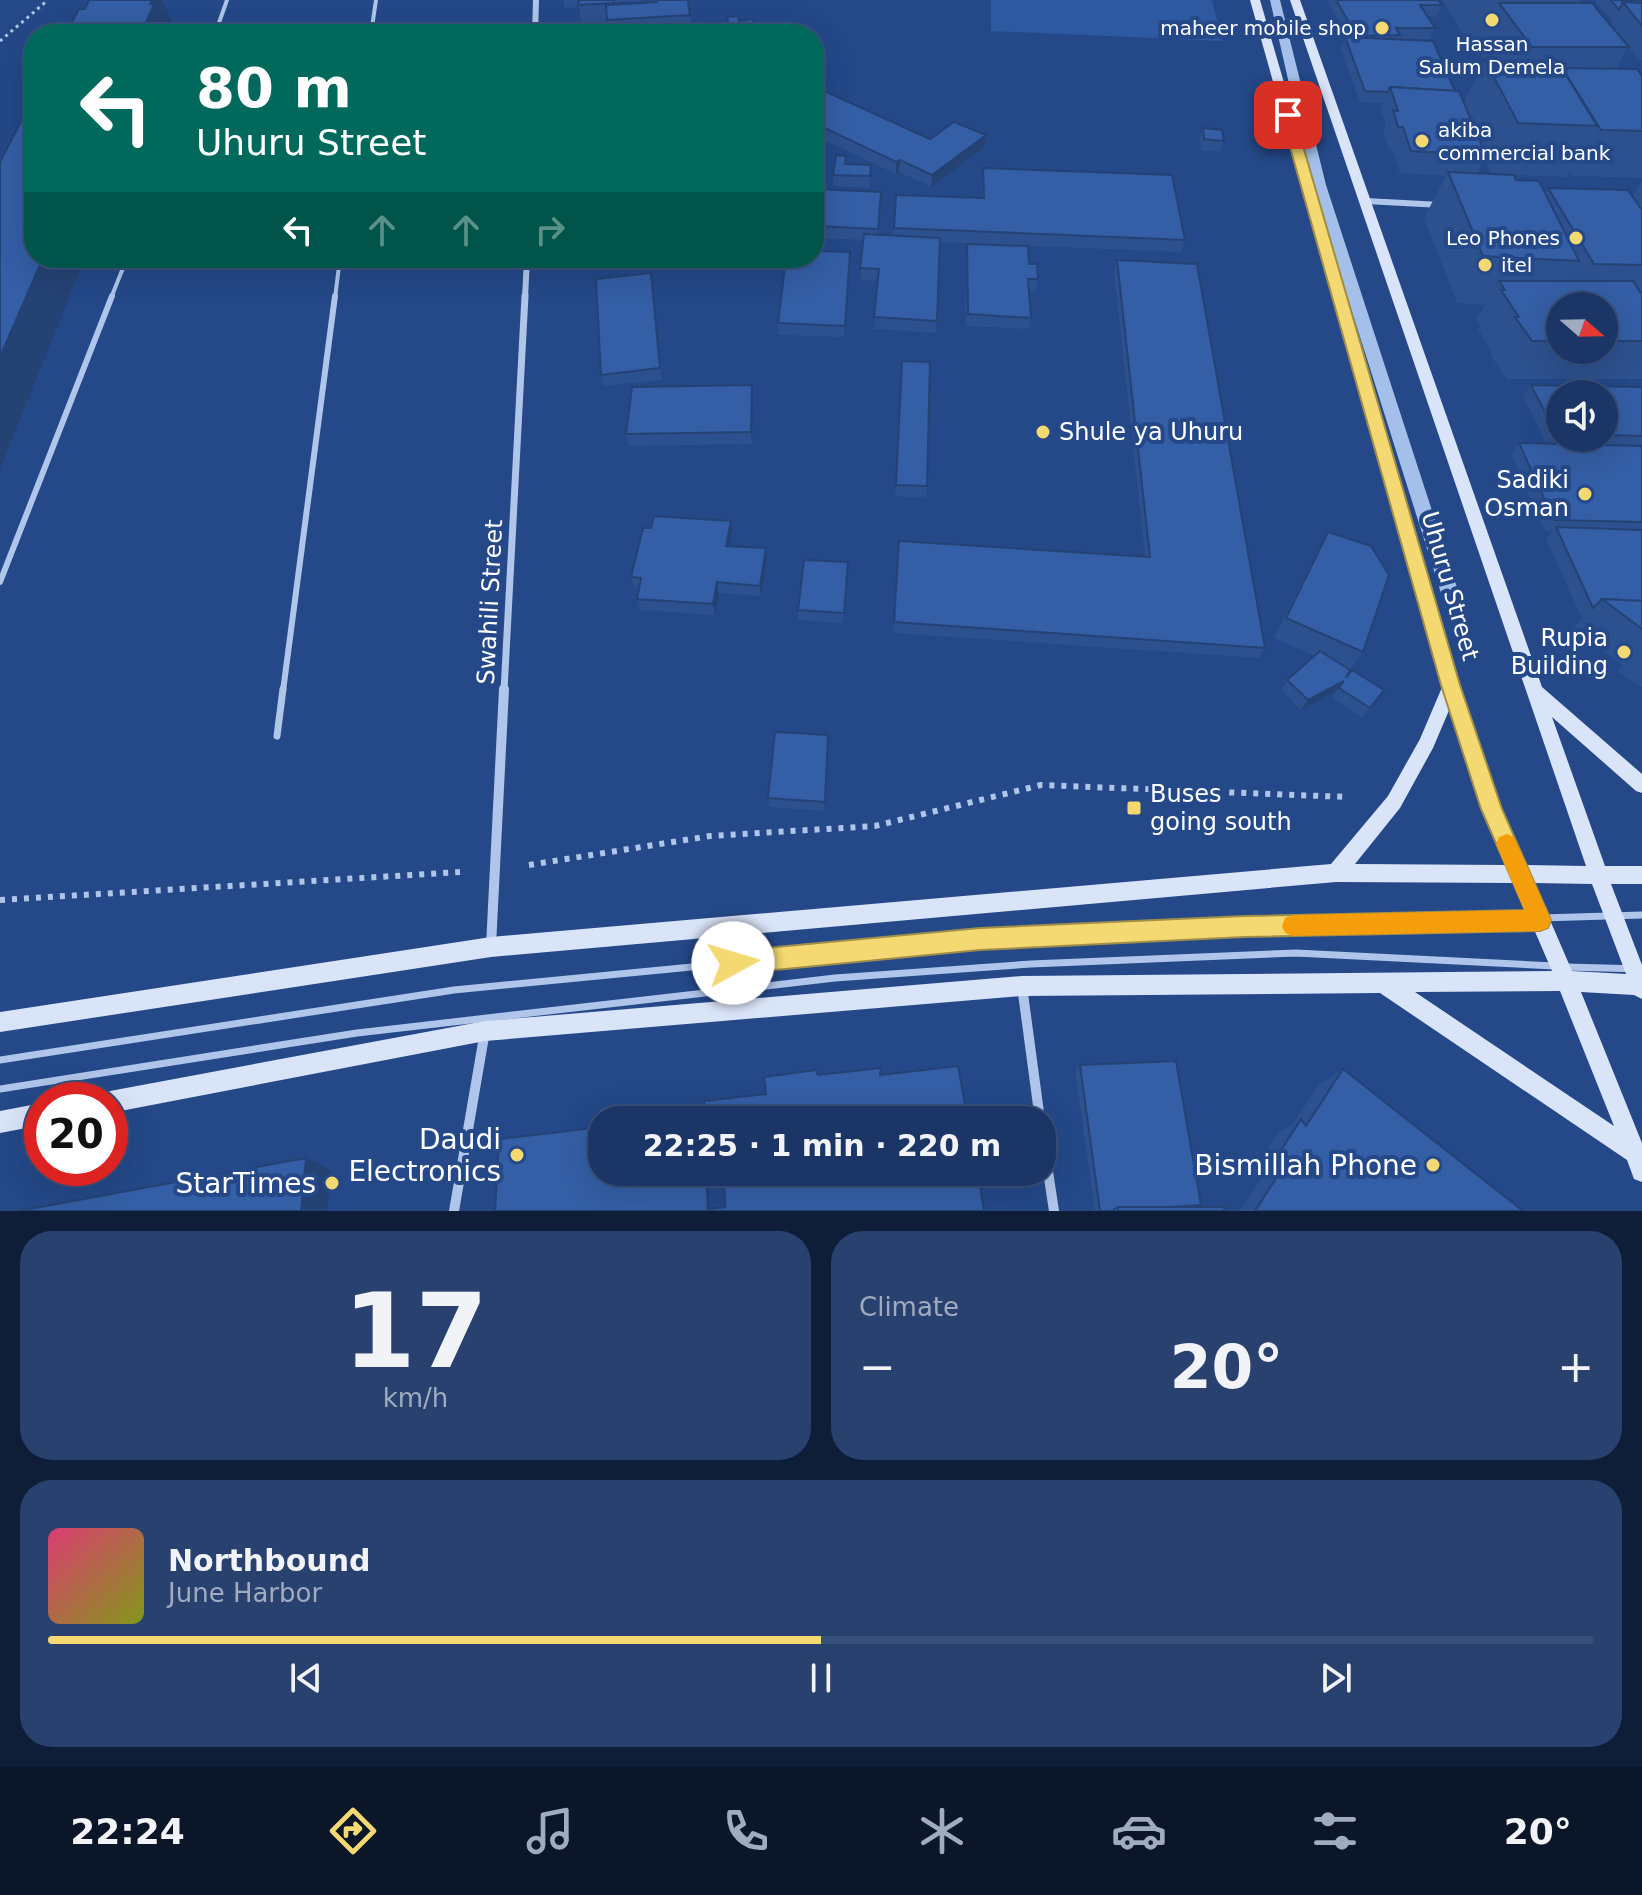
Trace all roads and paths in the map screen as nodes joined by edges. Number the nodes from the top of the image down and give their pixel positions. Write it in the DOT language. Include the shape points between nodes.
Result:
graph roads {
  1 [pos="48,0"];
  2 [pos="227,0"];
  3 [pos="376,0"];
  4 [pos="536,0"];
  5 [pos="1255,0"];
  6 [pos="1295,0"];
  7 [pos="219,24"];
  8 [pos="372,24"];
  9 [pos="535,24"];
  10 [pos="0,41"];
  11 [pos="1366,201"];
  12 [pos="1445,205"];
  13 [pos="123,268"];
  14 [pos="339,268"];
  15 [pos="527,268"];
  16 [pos="0,582"];
  17 [pos="1451,685"];
  18 [pos="1535,692"];
  19 [pos="277,736"];
  20 [pos="1642,785"];
  21 [pos="1394,802"];
  22 [pos="497,870"];
  23 [pos="1336,873"];
  24 [pos="1519,874"];
  25 [pos="1599,875"];
  26 [pos="1642,875"];
  27 [pos="0,900"];
  28 [pos="1614,915"];
  29 [pos="1642,915"];
  30 [pos="1540,920"];
  31 [pos="491,947"];
  32 [pos="1563,974"];
  33 [pos="1640,979"];
  34 [pos="1385,985"];
  35 [pos="1022,986"];
  36 [pos="0,1022"];
  37 [pos="485,1031"];
  38 [pos="0,1060"];
  39 [pos="0,1089"];
  40 [pos="128,1099"];
  41 [pos="1038,1106"];
  42 [pos="24,1117"];
  43 [pos="0,1122"];
  44 [pos="1637,1162"];
  45 [pos="1050,1186"];
  46 [pos="454,1211"];
  47 [pos="1054,1211"];
  1 -- 10 [label="path"];
  2 -- 7 [label="lane"];
  3 -- 8 [label="lane"];
  4 -- 9 [label="street"];
  5 -- 17 [label="main road, Uhuru Street"];
  6 -- 11 [label="main road, Uhuru Street"];
  11 -- 12 [label="street"];
  11 -- 18 [label="main road, Uhuru Street"];
  13 -- 16 [label="lane"];
  14 -- 19 [label="lane"];
  15 -- 22 [label="street, Swahili Street"];
  17 -- 21 [label="main road"];
  17 -- 24 [label="main road, Uhuru Street"];
  18 -- 20 [label="main road"];
  18 -- 25 [label="main road, Uhuru Street"];
  21 -- 22 [label="path" via="1041,785 875,826 710,836"];
  21 -- 23 [label="main road"];
  22 -- 27 [label="path"];
  22 -- 31 [label="street, Swahili Street"];
  23 -- 24 [label="main road"];
  23 -- 31 [label="main road"];
  24 -- 25 [label="main road"];
  24 -- 30 [label="main road, Uhuru Street"];
  25 -- 26 [label="main road"];
  25 -- 28 [label="main road, Uhuru Street"];
  28 -- 29 [label="lane"];
  28 -- 30 [label="lane"];
  28 -- 33 [label="main road, Uhuru Street"];
  30 -- 32 [label="main road, Uhuru Street"];
  30 -- 38 [label="lane" via="980,939 454,990"];
  31 -- 36 [label="main road"];
  32 -- 33 [label="main road"];
  32 -- 34 [label="main road"];
  32 -- 39 [label="lane" via="1296,953 835,978 357,1033"];
  32 -- 44 [label="main road, Uhuru Street"];
  34 -- 35 [label="main road"];
  34 -- 44 [label="main road"];
  35 -- 37 [label="main road"];
  35 -- 41 [label="street"];
  37 -- 40 [label="main road"];
  37 -- 46 [label="street"];
  42 -- 43 [label="main road"];
  45 -- 47 [label="street"];
}
